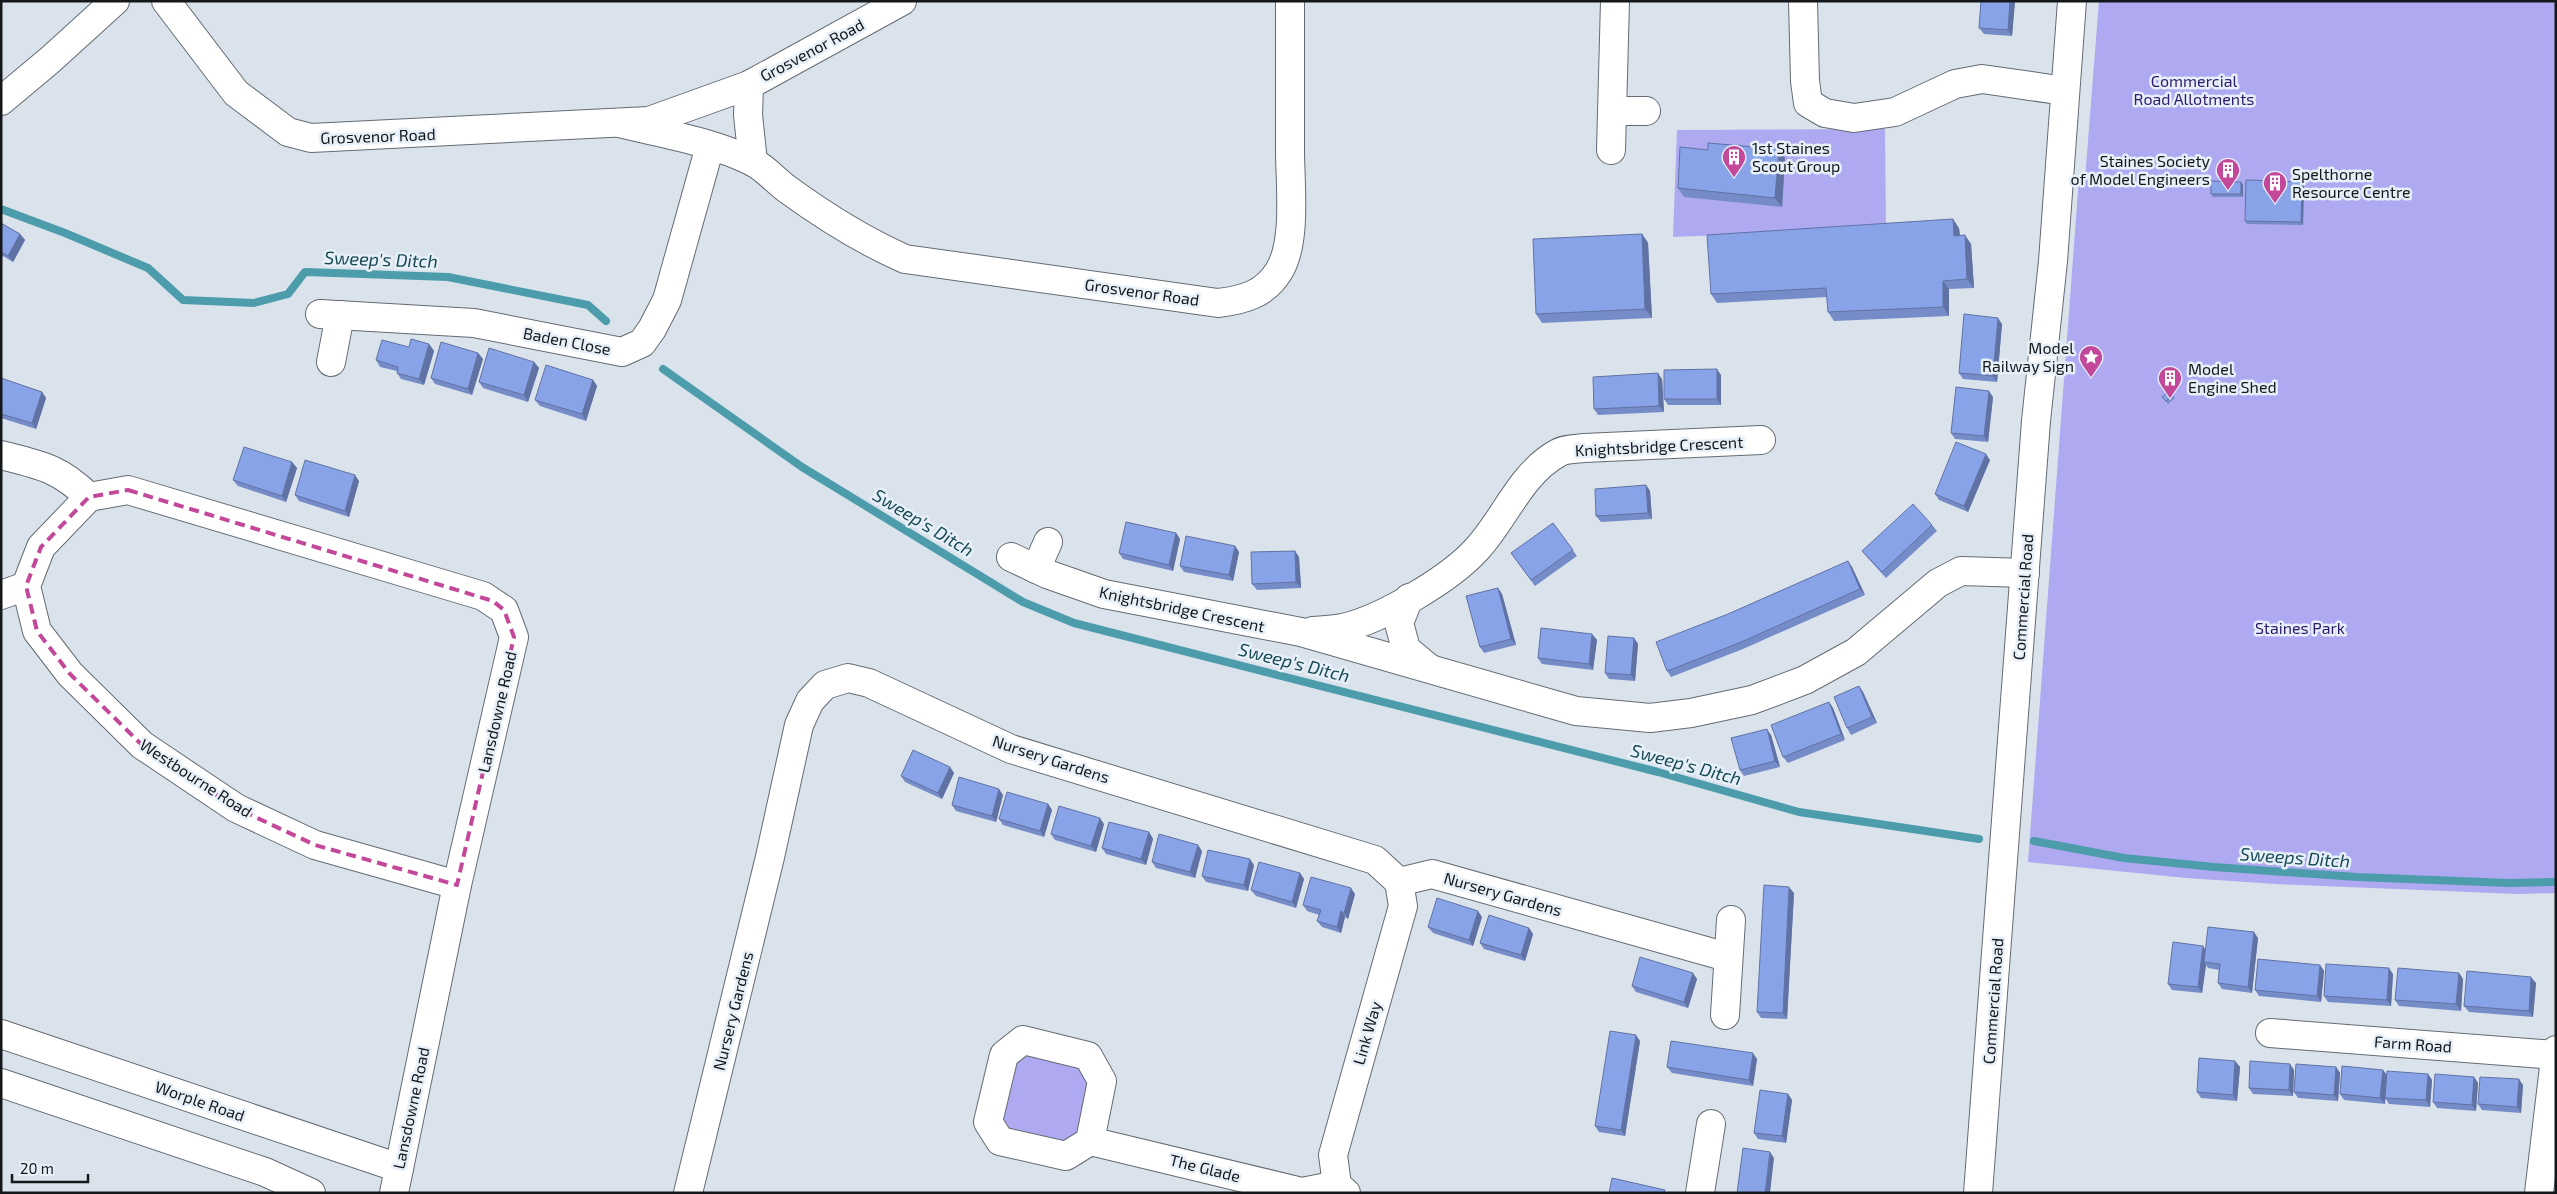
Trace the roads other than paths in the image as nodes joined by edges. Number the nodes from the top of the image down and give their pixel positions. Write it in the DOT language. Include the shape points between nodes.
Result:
graph roads {
  1 [pos="115,1"];
  2 [pos="902,1"];
  3 [pos="1290,1"];
  4 [pos="1615,1"];
  5 [pos="1803,1"];
  6 [pos="2072,1"];
  7 [pos="177,5"];
  8 [pos="749,84"];
  9 [pos="2065,91"];
  10 [pos="1,101"];
  11 [pos="1614,111"];
  12 [pos="1646,112"];
  13 [pos="619,123"];
  14 [pos="710,146"];
  15 [pos="1611,150"];
  16 [pos="753,162"];
  17 [pos="331,362"];
  18 [pos="1761,440"];
  19 [pos="1,456"];
  20 [pos="89,497"];
  21 [pos="1048,542"];
  22 [pos="1011,557"];
  23 [pos="1036,569"];
  24 [pos="2025,573"];
  25 [pos="13,591"];
  26 [pos="1409,598"];
  27 [pos="1301,632"];
  28 [pos="1430,669"];
  29 [pos="1399,882"];
  30 [pos="457,885"];
  31 [pos="1731,920"];
  32 [pos="1727,957"];
  33 [pos="1725,1015"];
  34 [pos="2270,1033"];
  35 [pos="1,1034"];
  36 [pos="2556,1050"];
  37 [pos="2555,1055"];
  38 [pos="1,1083"];
  39 [pos="1711,1124"];
  40 [pos="1090,1141"];
  41 [pos="396,1180"];
  42 [pos="1342,1189"];
  43 [pos="312,1193"];
  44 [pos="688,1193"];
  45 [pos="1700,1193"];
  46 [pos="1978,1193"];
  47 [pos="2539,1193"];
  1 -- 10 [label="street"];
  2 -- 8 [label="street, Grosvenor Road"];
  3 -- 16 [label="street, Grosvenor Road" via="1288,251 1280,270 1266,288 1253,296 1218,303 905,259 876,247 787,189"];
  4 -- 11 [label="street"];
  5 -- 9 [label="street" via="1808,103 1825,113 1854,118 1895,112 1955,84 1982,79"];
  6 -- 9 [label="street, Commercial Road"];
  7 -- 13 [label="street, Grosvenor Road" via="236,92 288,132 311,138"];
  8 -- 13 [label="street, Grosvenor Road" via="649,121"];
  8 -- 16 [label="street, Grosvenor Road" via="748,115"];
  9 -- 24 [label="street, Commercial Road"];
  11 -- 12 [label="street"];
  11 -- 15 [label="street"];
  13 -- 14 [label="street, Grosvenor Road"];
  14 -- 16 [label="street, Grosvenor Road"];
  14 -- 17 [label="street, Baden Close" via="667,300 642,343 622,352 474,323 330,314"];
  18 -- 26 [label="street, Knightsbridge Crescent" via="1584,448 1559,452 1536,470 1477,550 1444,577"];
  19 -- 20 [label="street" via="47,466 72,481"];
  20 -- 25 [label="street, Westbourne Road" via="41,547"];
  20 -- 30 [label="street, Lansdowne Road" via="128,490 484,596 504,610 514,637"];
  21 -- 23 [label="street"];
  22 -- 23 [label="street, Knightsbridge Crescent"];
  23 -- 27 [label="street, Knightsbridge Crescent" via="1104,594"];
  24 -- 28 [label="street, Knightsbridge Crescent" via="1961,571 1938,583 1856,652 1805,680 1752,700 1691,713 1650,718 1576,711"];
  24 -- 46 [label="street, Commercial Road"];
  25 -- 30 [label="street, Westbourne Road" via="37,631 70,674 142,745 236,808 315,846"];
  26 -- 27 [label="street, Knightsbridge Crescent" via="1390,610 1343,628"];
  26 -- 28 [label="street, Knightsbridge Crescent" via="1399,623 1406,649"];
  27 -- 28 [label="street, Knightsbridge Crescent"];
  29 -- 32 [label="street, Nursery Gardens" via="1432,874"];
  29 -- 42 [label="street, Link Way" via="1403,906 1333,1155"];
  29 -- 44 [label="street, Nursery Gardens" via="1375,860 1011,749 869,683 848,678 825,685 810,701 799,725"];
  30 -- 41 [label="street, Lansdowne Road"];
  31 -- 32 [label="street"];
  32 -- 33 [label="street"];
  34 -- 37 [label="street, Farm Road"];
  35 -- 41 [label="street, Worple Road"];
  36 -- 37 [label="street"];
  37 -- 47 [label="street"];
  38 -- 43 [label="street" via="265,1172"];
  39 -- 45 [label="street"];
  40 -- 40 [label="street" via="1066,1156 1000,1141 988,1122 1004,1055 1023,1040 1088,1056 1102,1081"];
  40 -- 42 [label="street, The Glade" via="1302,1192"];
}
